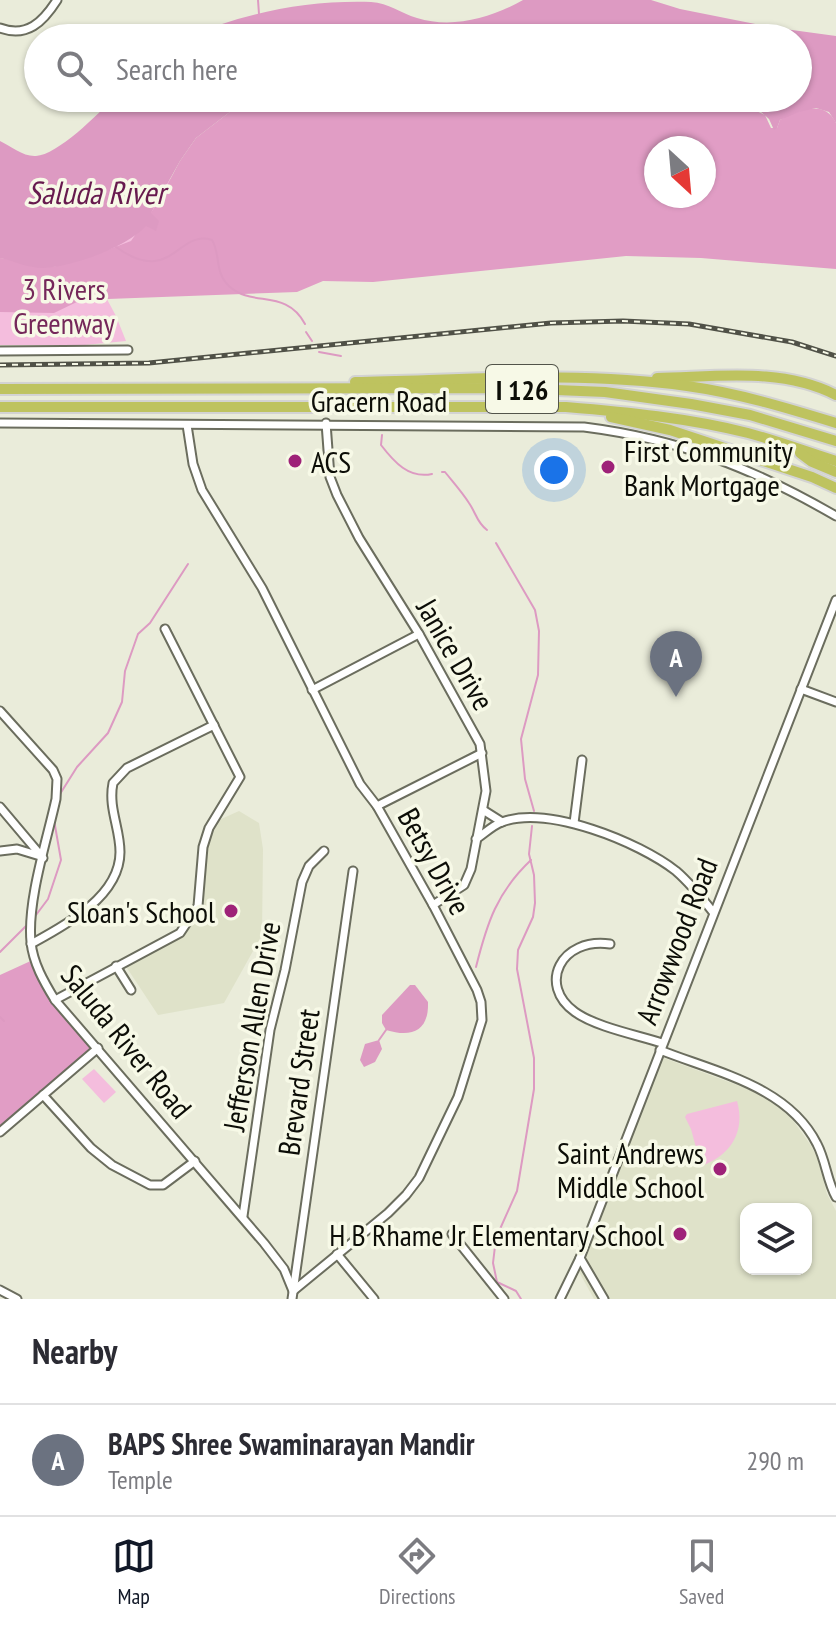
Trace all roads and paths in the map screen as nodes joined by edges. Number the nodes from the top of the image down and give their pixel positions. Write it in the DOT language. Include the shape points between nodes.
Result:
graph roads {
  1 [pos="57,0"];
  2 [pos="37,24"];
  3 [pos="0,28"];
  4 [pos="24,31"];
  5 [pos="128,350"];
  6 [pos="0,351"];
  7 [pos="565,379"];
  8 [pos="0,389"];
  9 [pos="202,389"];
  10 [pos="836,395"];
  11 [pos="0,407"];
  12 [pos="566,407"];
  13 [pos="0,423"];
  14 [pos="326,423"];
  15 [pos="836,423"];
  16 [pos="187,425"];
  17 [pos="836,441"];
  18 [pos="795,449"];
  19 [pos="836,461"];
  20 [pos="836,472"];
  21 [pos="836,488"];
  22 [pos="836,516"];
  23 [pos="836,600"];
  24 [pos="165,629"];
  25 [pos="419,634"];
  26 [pos="801,689"];
  27 [pos="312,690"];
  28 [pos="836,702"];
  29 [pos="0,711"];
  30 [pos="214,725"];
  31 [pos="482,753"];
  32 [pos="582,760"];
  33 [pos="377,806"];
  34 [pos="0,807"];
  35 [pos="483,810"];
  36 [pos="502,822"];
  37 [pos="574,823"];
  38 [pos="476,839"];
  39 [pos="0,851"];
  40 [pos="324,851"];
  41 [pos="43,858"];
  42 [pos="353,871"];
  43 [pos="433,905"];
  44 [pos="713,912"];
  45 [pos="31,944"];
  46 [pos="610,944"];
  47 [pos="116,966"];
  48 [pos="131,990"];
  49 [pos="55,1000"];
  50 [pos="661,1047"];
  51 [pos="98,1048"];
  52 [pos="43,1095"];
  53 [pos="0,1132"];
  54 [pos="195,1161"];
  55 [pos="836,1197"];
  56 [pos="243,1216"];
  57 [pos="452,1234"];
  58 [pos="337,1254"];
  59 [pos="580,1258"];
  60 [pos="0,1290"];
  61 [pos="292,1295"];
  62 [pos="17,1299"];
  63 [pos="374,1299"];
  64 [pos="504,1299"];
  65 [pos="560,1299"];
  66 [pos="604,1299"];
  1 -- 2 [label="street"];
  3 -- 4 [label="street"];
  5 -- 6 [label="street"];
  7 -- 9 [label="highway"];
  7 -- 10 [label="highway" via="773,377"];
  7 -- 15 [label="highway" via="722,392"];
  8 -- 9 [label="highway, I 126"];
  9 -- 17 [label="highway, I 126" via="605,392 750,415"];
  11 -- 12 [label="highway, I 126"];
  12 -- 18 [label="highway, I 126" via="716,426"];
  12 -- 21 [label="highway" via="657,426"];
  13 -- 16 [label="street, Gracern Road"];
  14 -- 16 [label="street, Gracern Road"];
  14 -- 22 [label="street, Gracern Road" via="566,425 623,432 734,463"];
  14 -- 25 [label="street, Janice Drive" via="330,477 337,495"];
  16 -- 27 [label="street, Betsy Drive" via="202,490 262,588"];
  18 -- 19 [label="highway, I 126"];
  18 -- 20 [label="highway"];
  23 -- 26 [label="street, Arrowwood Road"];
  24 -- 30 [label="street"];
  25 -- 27 [label="street"];
  25 -- 31 [label="street, Janice Drive"];
  26 -- 28 [label="street"];
  26 -- 44 [label="street, Arrowwood Road"];
  27 -- 33 [label="street, Betsy Drive" via="360,784"];
  29 -- 41 [label="street, Saluda River Road" via="57,779"];
  30 -- 45 [label="street" via="127,768 113,783 111,809 120,853 112,878 85,911"];
  30 -- 47 [label="street" via="240,777 214,817 203,847 198,906 180,933"];
  31 -- 33 [label="street"];
  31 -- 35 [label="street, Janice Drive"];
  32 -- 37 [label="street"];
  33 -- 43 [label="street, Betsy Drive"];
  34 -- 41 [label="street"];
  35 -- 36 [label="street"];
  35 -- 38 [label="street, Janice Drive"];
  36 -- 37 [label="street" via="540,816"];
  36 -- 38 [label="street"];
  37 -- 44 [label="street" via="654,857 690,884"];
  38 -- 43 [label="street, Janice Drive" via="464,885"];
  39 -- 41 [label="street" via="17,849"];
  40 -- 56 [label="street, Jefferson Allen Drive" via="302,882 270,1030"];
  41 -- 45 [label="street, Saluda River Road"];
  42 -- 61 [label="street, Brevard Street"];
  43 -- 58 [label="street, Betsy Drive" via="477,990 482,1020 458,1097 419,1178 388,1213"];
  44 -- 50 [label="street, Arrowwood Road"];
  45 -- 49 [label="street, Saluda River Road"];
  46 -- 50 [label="street" via="587,943 568,952 558,969 559,991 577,1014"];
  47 -- 48 [label="street"];
  47 -- 49 [label="street"];
  49 -- 51 [label="street, Saluda River Road"];
  50 -- 55 [label="street" via="778,1098 818,1145"];
  50 -- 59 [label="street, Arrowwood Road"];
  51 -- 52 [label="street"];
  51 -- 54 [label="street, Saluda River Road"];
  52 -- 53 [label="street"];
  52 -- 54 [label="street" via="91,1148 150,1185 163,1185"];
  54 -- 56 [label="street, Saluda River Road"];
  56 -- 61 [label="street, Saluda River Road" via="284,1269"];
  57 -- 64 [label="street"];
  58 -- 61 [label="street, Betsy Drive"];
  58 -- 63 [label="street"];
  59 -- 65 [label="street, Arrowwood Road"];
  59 -- 66 [label="street"];
  60 -- 62 [label="street"];
}
